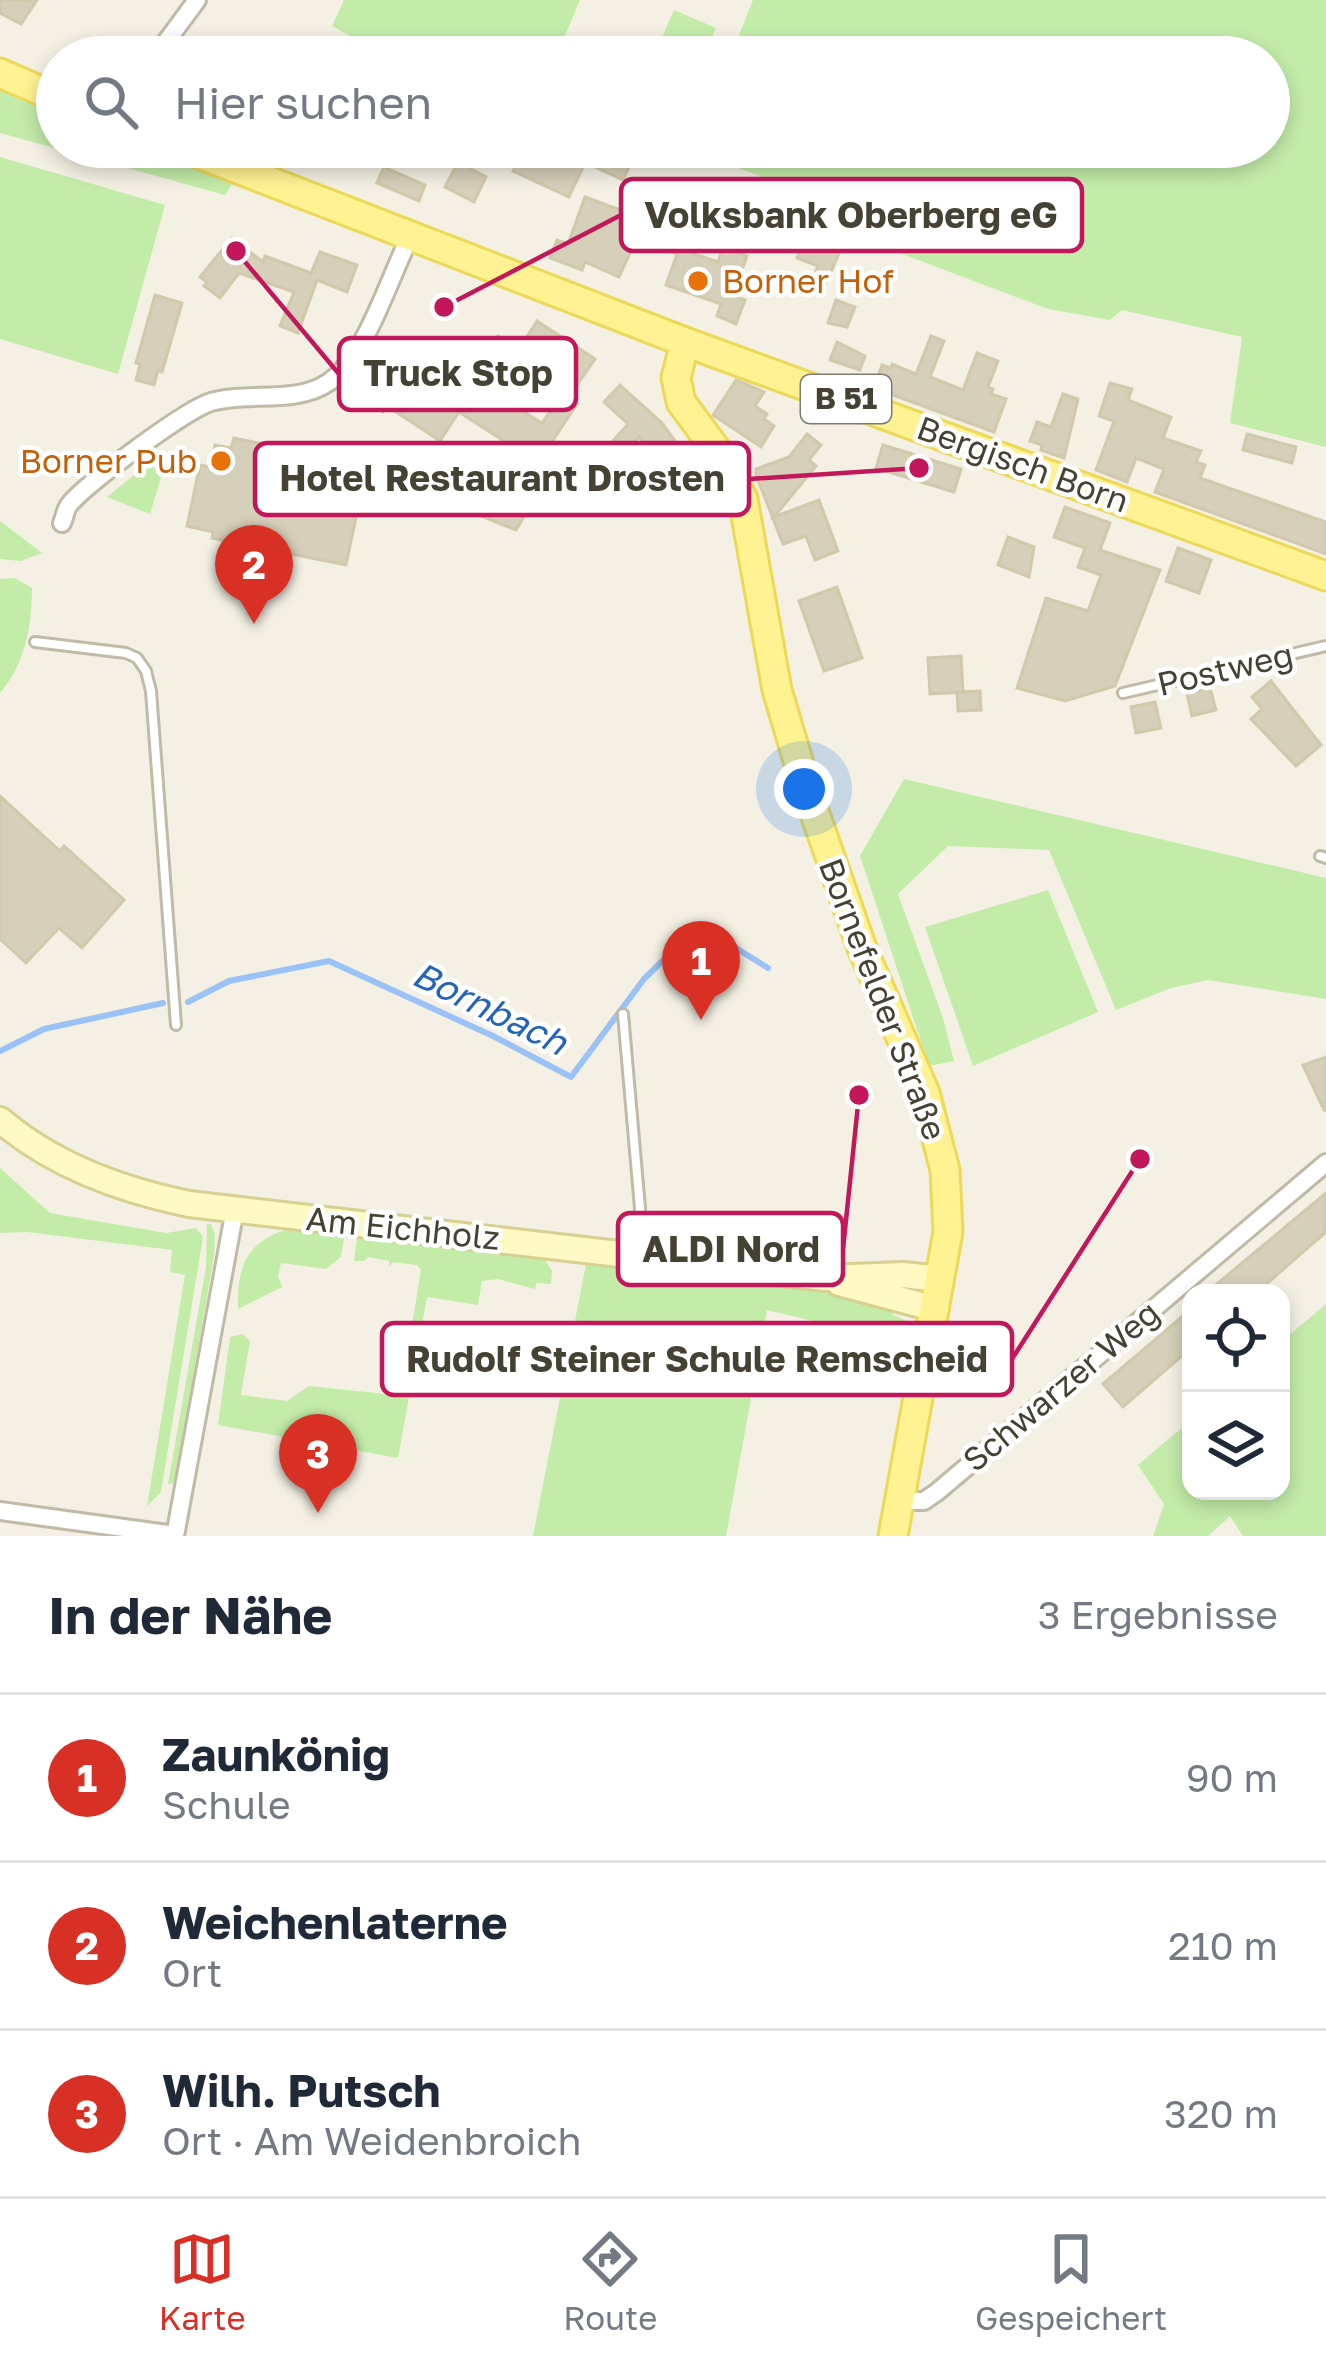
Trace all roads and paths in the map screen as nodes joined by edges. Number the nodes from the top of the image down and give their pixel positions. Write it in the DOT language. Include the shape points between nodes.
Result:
graph roads {
  1 [pos="197,0"];
  2 [pos="170,36"];
  3 [pos="0,74"];
  4 [pos="36,89"];
  5 [pos="234,168"];
  6 [pos="410,237"];
  7 [pos="685,342"];
  8 [pos="62,523"];
  9 [pos="1326,576"];
  10 [pos="35,642"];
  11 [pos="1326,646"];
  12 [pos="1124,693"];
  13 [pos="622,1014"];
  14 [pos="176,1025"];
  15 [pos="0,1120"];
  16 [pos="1326,1163"];
  17 [pos="235,1209"];
  18 [pos="637,1256"];
  19 [pos="825,1278"];
  20 [pos="941,1279"];
  21 [pos="936,1309"];
  22 [pos="900,1501"];
  23 [pos="0,1511"];
  24 [pos="175,1536"];
  25 [pos="893,1536"];
  1 -- 2 [label="street"];
  3 -- 4 [label="main road"];
  5 -- 6 [label="main road, Bergisch Born / B 51"];
  6 -- 7 [label="main road, Bergisch Born / B 51"];
  6 -- 8 [label="street" via="350,361 330,382 188,413 69,505"];
  7 -- 9 [label="main road, Bergisch Born / B 51"];
  7 -- 20 [label="main road, Bornefelder Straße" via="676,378 681,402 743,500 777,690 808,794 937,1132 949,1191"];
  10 -- 14 [label="lane" via="126,653 146,671"];
  11 -- 12 [label="lane, Postweg"];
  13 -- 18 [label="lane"];
  15 -- 17 [label="main road, Am Eichholz" via="112,1184"];
  16 -- 22 [label="street, Schwarzer Weg" via="938,1492"];
  17 -- 18 [label="main road, Am Eichholz"];
  17 -- 24 [label="street"];
  18 -- 19 [label="main road, Am Eichholz"];
  19 -- 20 [label="main road, Am Eichholz"];
  19 -- 21 [label="main road, Am Eichholz"];
  20 -- 21 [label="main road, Bornefelder Straße"];
  21 -- 22 [label="main road, Bornefelder Straße"];
  22 -- 25 [label="main road, Bornefelder Straße"];
  23 -- 24 [label="street"];
}
